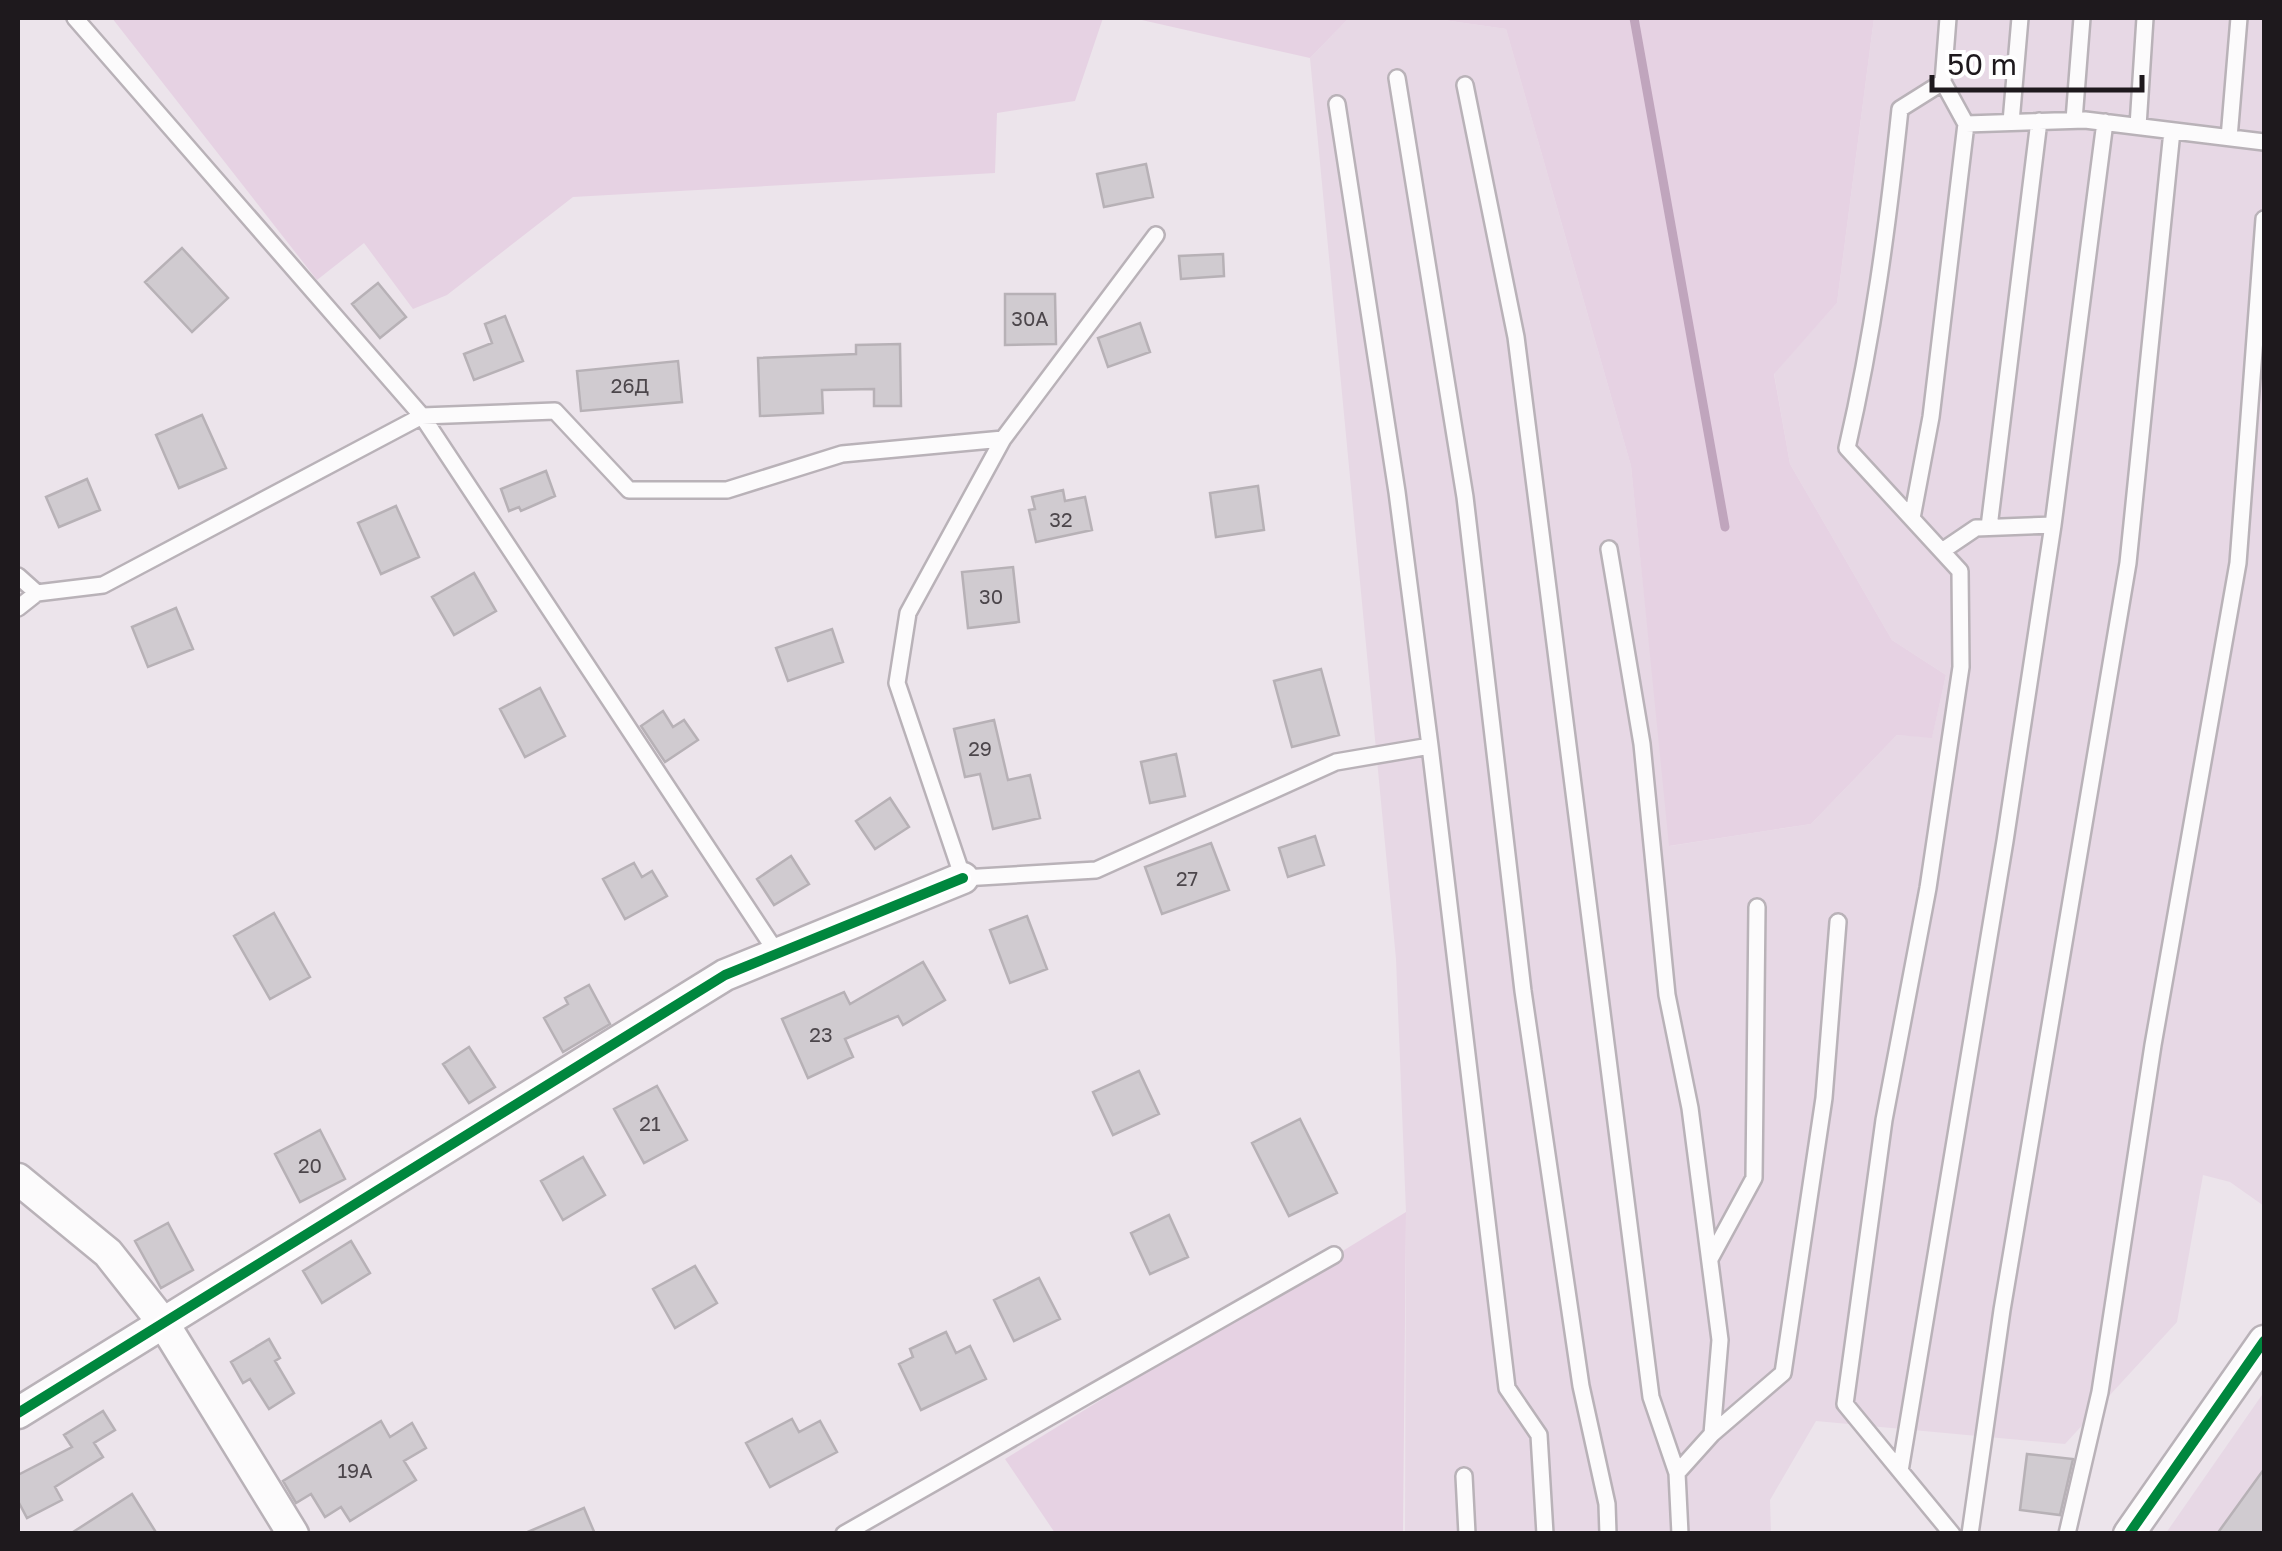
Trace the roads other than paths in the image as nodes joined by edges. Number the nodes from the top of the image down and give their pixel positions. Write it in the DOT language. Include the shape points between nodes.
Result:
graph roads {
  1 [pos="75,18"];
  2 [pos="1948,18"];
  3 [pos="2020,18"];
  4 [pos="2082,18"];
  5 [pos="2144,18"];
  6 [pos="2239,18"];
  7 [pos="1397,78"];
  8 [pos="1942,82"];
  9 [pos="1465,85"];
  10 [pos="1337,104"];
  11 [pos="2074,120"];
  12 [pos="2039,121"];
  13 [pos="2011,122"];
  14 [pos="2105,122"];
  15 [pos="1966,124"];
  16 [pos="2138,126"];
  17 [pos="2172,130"];
  18 [pos="2230,138"];
  19 [pos="2264,142"];
  20 [pos="2264,220"];
  21 [pos="1156,236"];
  22 [pos="422,416"];
  23 [pos="1003,440"];
  24 [pos="1912,518"];
  25 [pos="2052,525"];
  26 [pos="1989,528"];
  27 [pos="1609,550"];
  28 [pos="1942,551"];
  29 [pos="18,576"];
  30 [pos="37,592"];
  31 [pos="18,608"];
  32 [pos="1430,746"];
  33 [pos="963,878"];
  34 [pos="1757,907"];
  35 [pos="1838,922"];
  36 [pos="777,953"];
  37 [pos="18,1179"];
  38 [pos="1334,1255"];
  39 [pos="1710,1258"];
  40 [pos="164,1324"];
  41 [pos="2264,1341"];
  42 [pos="18,1413"];
  43 [pos="1712,1434"];
  44 [pos="1900,1470"];
  45 [pos="1677,1474"];
  46 [pos="1464,1476"];
  47 [pos="293,1534"];
  48 [pos="844,1534"];
  49 [pos="1466,1534"];
  50 [pos="1545,1534"];
  51 [pos="1608,1534"];
  52 [pos="1680,1534"];
  53 [pos="1952,1534"];
  54 [pos="1970,1534"];
  55 [pos="2067,1534"];
  56 [pos="2129,1534"];
  1 -- 22 [label="lane"];
  2 -- 8 [label="lane"];
  3 -- 13 [label="lane"];
  4 -- 11 [label="lane"];
  5 -- 16 [label="lane"];
  6 -- 18 [label="lane"];
  7 -- 51 [label="lane" via="1465,498 1523,991"];
  8 -- 15 [label="lane"];
  8 -- 24 [label="lane" via="1900,110 1883,264 1846,448"];
  9 -- 45 [label="lane" via="1516,337 1651,1396"];
  10 -- 32 [label="lane"];
  11 -- 12 [label="lane"];
  11 -- 14 [label="lane"];
  12 -- 13 [label="lane"];
  12 -- 26 [label="lane"];
  13 -- 15 [label="lane"];
  14 -- 16 [label="lane"];
  14 -- 25 [label="lane"];
  15 -- 24 [label="lane"];
  16 -- 17 [label="lane"];
  17 -- 18 [label="lane"];
  17 -- 54 [label="lane" via="2128,562"];
  18 -- 19 [label="lane"];
  20 -- 55 [label="lane" via="2238,562 2100,1392"];
  21 -- 23 [label="lane"];
  22 -- 23 [label="lane" via="556,411 630,490 726,490 842,454"];
  22 -- 30 [label="lane" via="103,584"];
  22 -- 36 [label="lane"];
  23 -- 33 [label="lane" via="908,613 897,683"];
  24 -- 28 [label="lane"];
  25 -- 26 [label="lane"];
  25 -- 44 [label="lane"];
  26 -- 28 [label="lane" via="1976,528"];
  27 -- 39 [label="lane" via="1642,744 1667,996"];
  28 -- 44 [label="lane" via="1960,572 1961,667 1884,1120 1845,1404"];
  29 -- 30 [label="lane"];
  30 -- 31 [label="lane"];
  32 -- 33 [label="lane" via="1336,762 1096,870"];
  32 -- 50 [label="lane" via="1507,1388 1539,1436"];
  33 -- 36 [label="street"];
  34 -- 39 [label="lane" via="1754,1178"];
  35 -- 43 [label="lane" via="1824,1098 1783,1373"];
  36 -- 40 [label="street" via="725,975"];
  37 -- 40 [label="street" via="108,1253"];
  38 -- 48 [label="lane"];
  39 -- 43 [label="lane" via="1720,1340"];
  40 -- 42 [label="street"];
  40 -- 47 [label="street"];
  41 -- 56 [label="street"];
  43 -- 45 [label="lane"];
  44 -- 53 [label="lane"];
  45 -- 52 [label="lane"];
  46 -- 49 [label="lane"];
}
